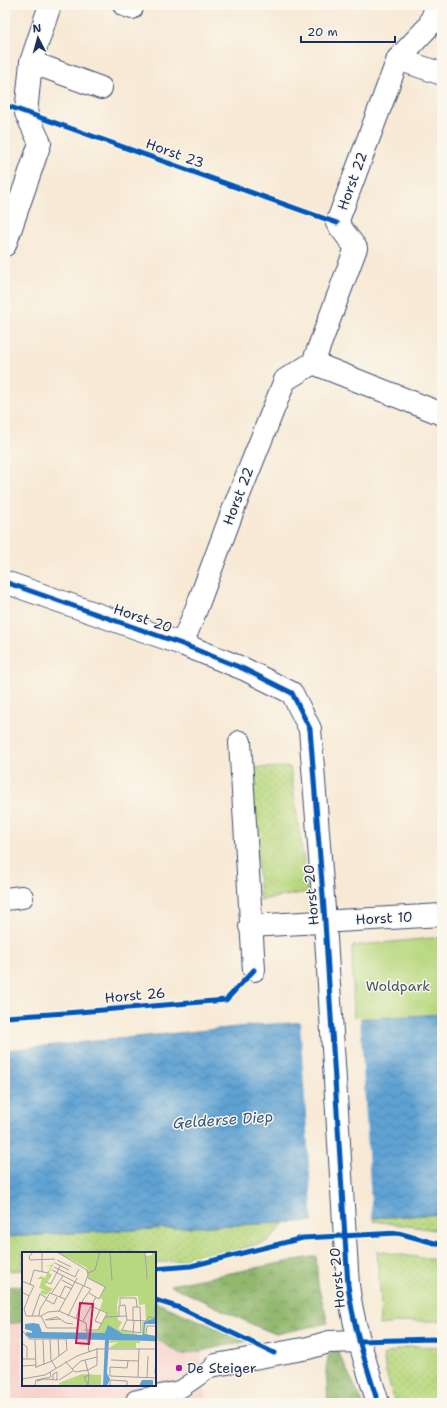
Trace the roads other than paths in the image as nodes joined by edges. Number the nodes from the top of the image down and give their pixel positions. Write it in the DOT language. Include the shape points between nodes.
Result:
graph roads {
  1 [pos="50,5"];
  2 [pos="437,5"];
  3 [pos="398,59"];
  4 [pos="31,62"];
  5 [pos="442,74"];
  6 [pos="101,88"];
  7 [pos="5,245"];
  8 [pos="313,363"];
  9 [pos="442,414"];
  10 [pos="5,582"];
  11 [pos="182,644"];
  12 [pos="240,742"];
  13 [pos="442,915"];
  14 [pos="325,922"];
  15 [pos="250,926"];
  16 [pos="254,970"];
  17 [pos="359,1341"];
  18 [pos="216,1365"];
  19 [pos="135,1399"];
  20 [pos="378,1403"];
  1 -- 4 [label="street"];
  2 -- 3 [label="street, Horst 22" via="429,26"];
  3 -- 5 [label="street"];
  3 -- 8 [label="street, Horst 22" via="336,223 356,248"];
  4 -- 6 [label="street"];
  4 -- 7 [label="street" via="26,113 40,143"];
  8 -- 9 [label="street"];
  8 -- 11 [label="street, Horst 22" via="285,380"];
  10 -- 11 [label="street, Horst 20"];
  11 -- 14 [label="street, Horst 20" via="244,668 292,693 310,729"];
  12 -- 15 [label="street"];
  13 -- 14 [label="street, Horst 10"];
  14 -- 15 [label="street, Horst 20"];
  14 -- 17 [label="street, Horst 20" via="348,1285 351,1311"];
  15 -- 16 [label="street"];
  17 -- 18 [label="street" via="329,1342"];
  17 -- 20 [label="street, Horst 20"];
  18 -- 19 [label="lane" via="181,1389"];
}
